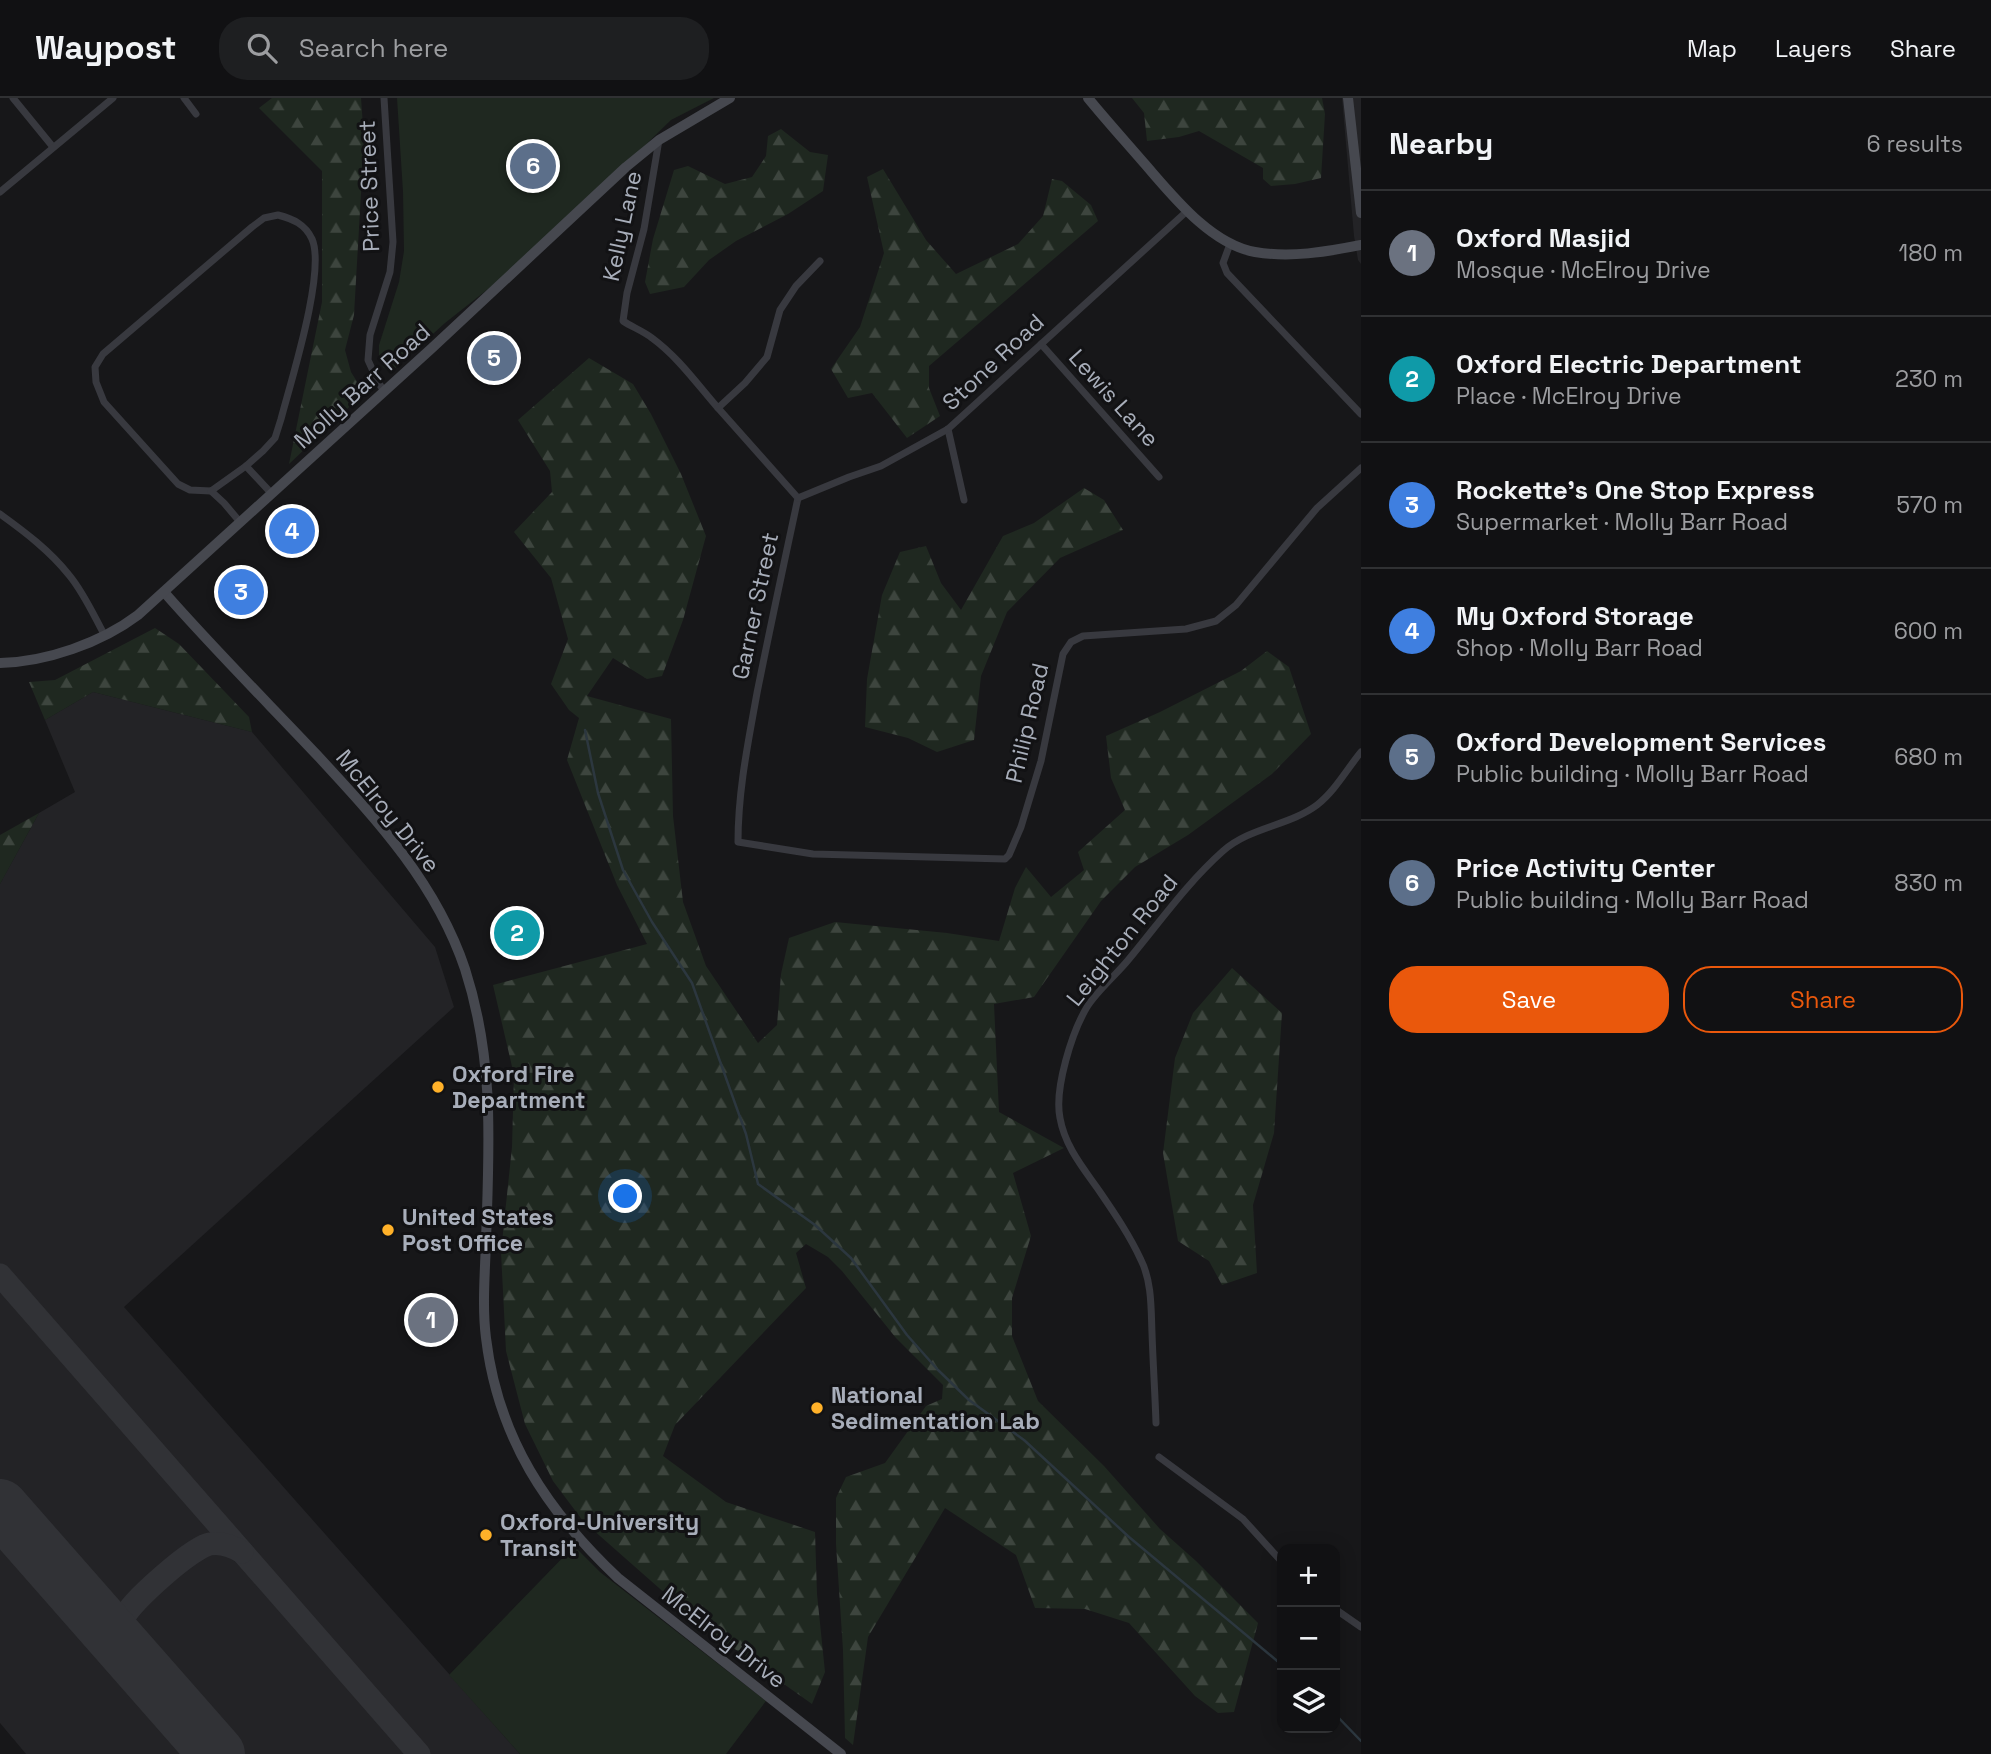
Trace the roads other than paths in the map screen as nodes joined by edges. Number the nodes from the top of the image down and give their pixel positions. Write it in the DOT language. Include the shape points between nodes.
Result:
graph roads {
  1 [pos="13,98"];
  2 [pos="113,98"];
  3 [pos="184,98"];
  4 [pos="384,98"];
  5 [pos="730,98"];
  6 [pos="1088,98"];
  7 [pos="1348,98"];
  8 [pos="197,114"];
  9 [pos="659,139"];
  10 [pos="53,147"];
  11 [pos="0,192"];
  12 [pos="1186,212"];
  13 [pos="1361,214"];
  14 [pos="1230,244"];
  15 [pos="1361,245"];
  16 [pos="820,261"];
  17 [pos="1041,344"];
  18 [pos="384,391"];
  19 [pos="718,408"];
  20 [pos="1361,414"];
  21 [pos="948,429"];
  22 [pos="246,466"];
  23 [pos="1361,468"];
  24 [pos="1159,477"];
  25 [pos="211,491"];
  26 [pos="272,494"];
  27 [pos="798,498"];
  28 [pos="964,500"];
  29 [pos="0,514"];
  30 [pos="240,522"];
  31 [pos="164,592"];
  32 [pos="105,636"];
  33 [pos="0,663"];
  34 [pos="1361,752"];
  35 [pos="738,842"];
  36 [pos="1156,1423"];
  37 [pos="1159,1457"];
  38 [pos="1277,1556"];
  39 [pos="1340,1612"];
  40 [pos="1361,1627"];
  41 [pos="841,1754"];
  1 -- 10 [label="street"];
  2 -- 10 [label="street"];
  3 -- 8 [label="street"];
  4 -- 18 [label="street, Price Street" via="393,242 368,360"];
  5 -- 9 [label="street, Molly Barr Road"];
  6 -- 12 [label="street"];
  7 -- 13 [label="street"];
  9 -- 18 [label="street, Molly Barr Road"];
  9 -- 19 [label="street, Kelly Lane" via="623,321 651,337 679,362"];
  10 -- 11 [label="street"];
  12 -- 14 [label="street"];
  12 -- 17 [label="street, Stone Road"];
  14 -- 15 [label="street" via="1253,252 1292,255"];
  14 -- 20 [label="street" via="1223,263 1227,273"];
  16 -- 19 [label="street" via="780,310 768,357"];
  17 -- 21 [label="street, Stone Road"];
  17 -- 24 [label="street, Lewis Lane"];
  18 -- 26 [label="street, Molly Barr Road"];
  19 -- 27 [label="street"];
  21 -- 27 [label="street, Stone Road" via="881,466"];
  21 -- 28 [label="street"];
  22 -- 25 [label="street"];
  22 -- 25 [label="street" via="275,438 314,289 312,240 304,226 278,215 264,219 209,262 103,354 95,367 104,402 178,484"];
  22 -- 26 [label="street"];
  23 -- 35 [label="street, Philip Road" via="1317,508 1236,605 1216,621 1186,629 1083,636 1071,642 1063,654 1032,791 1005,859 813,855"];
  25 -- 30 [label="street"];
  26 -- 30 [label="street, Molly Barr Road"];
  27 -- 35 [label="street, Garner Street" via="743,767"];
  29 -- 32 [label="street" via="71,576"];
  30 -- 31 [label="street, Molly Barr Road"];
  31 -- 32 [label="street, Molly Barr Road"];
  31 -- 41 [label="street, McElroy Drive" via="363,804 412,864 442,915 464,967 480,1022 487,1069 486,1338 498,1398 540,1490 588,1550 618,1578"];
  32 -- 33 [label="street, Molly Barr Road" via="57,653"];
  34 -- 36 [label="street, Leighton Road" via="1316,806 1223,851 1088,1005 1074,1033 1059,1117 1075,1157 1143,1263 1149,1286"];
  37 -- 38 [label="street" via="1243,1518"];
  39 -- 40 [label="street"];
}
